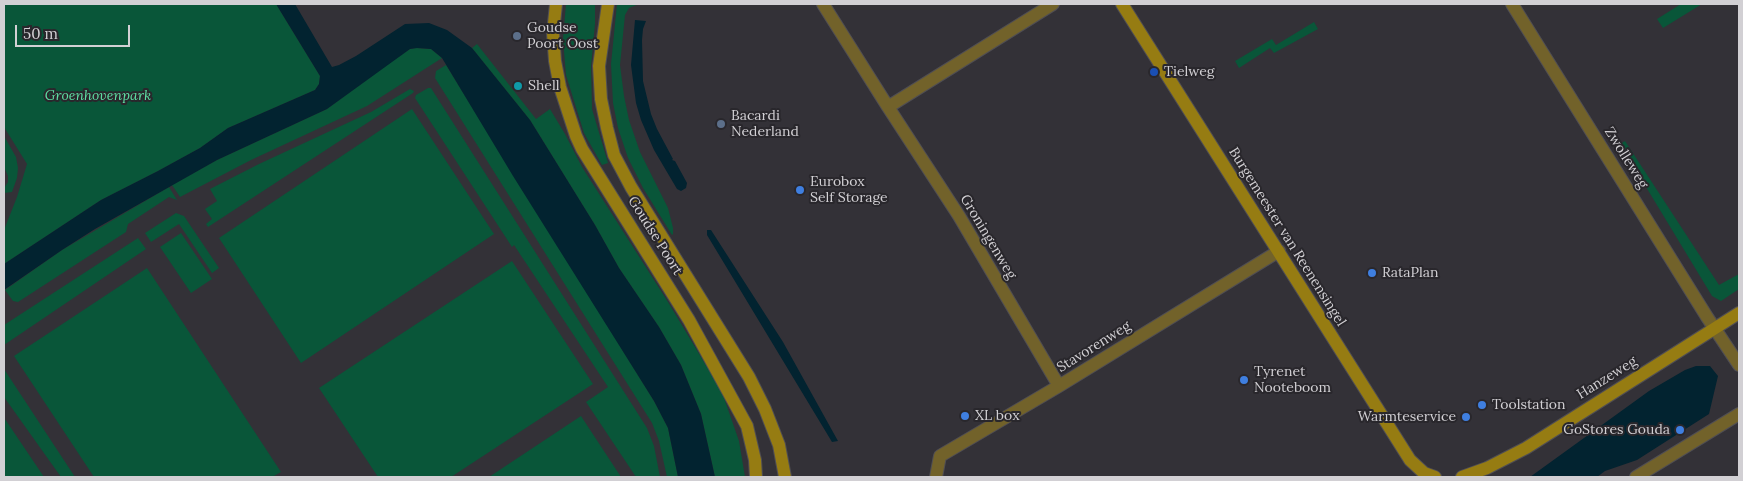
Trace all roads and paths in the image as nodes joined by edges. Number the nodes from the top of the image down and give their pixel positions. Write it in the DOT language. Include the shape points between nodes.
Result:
graph roads {
  1 [pos="556,4"];
  2 [pos="608,4"];
  3 [pos="823,4"];
  4 [pos="1053,4"];
  5 [pos="1122,4"];
  6 [pos="1512,4"];
  7 [pos="888,107"];
  8 [pos="1279,251"];
  9 [pos="1739,313"];
  10 [pos="1714,329"];
  11 [pos="1739,365"];
  12 [pos="1059,386"];
  13 [pos="1739,414"];
  14 [pos="756,477"];
  15 [pos="786,477"];
  16 [pos="932,477"];
  17 [pos="1434,477"];
  18 [pos="1462,477"];
  19 [pos="1636,477"];
  1 -- 14 [label="main road, Goudse Poort" via="552,33 555,61 576,136 689,320 747,426"];
  2 -- 15 [label="main road, Goudse Poort" via="599,66 601,99 614,155 749,377 779,446"];
  3 -- 7 [label="street, Groningenweg"];
  4 -- 7 [label="street"];
  5 -- 8 [label="main road, Burgemeester van Reenensingel"];
  6 -- 10 [label="street, Zwolleweg"];
  7 -- 12 [label="street, Groningenweg" via="959,216"];
  8 -- 12 [label="street, Stavorenweg"];
  8 -- 17 [label="main road, Burgemeester van Reenensingel" via="1410,460 1424,473"];
  9 -- 10 [label="main road, Hanzeweg"];
  10 -- 11 [label="street, Zwolleweg"];
  10 -- 18 [label="main road, Hanzeweg" via="1526,448"];
  12 -- 16 [label="street, Stavorenweg" via="940,456"];
  13 -- 19 [label="street"];
}
